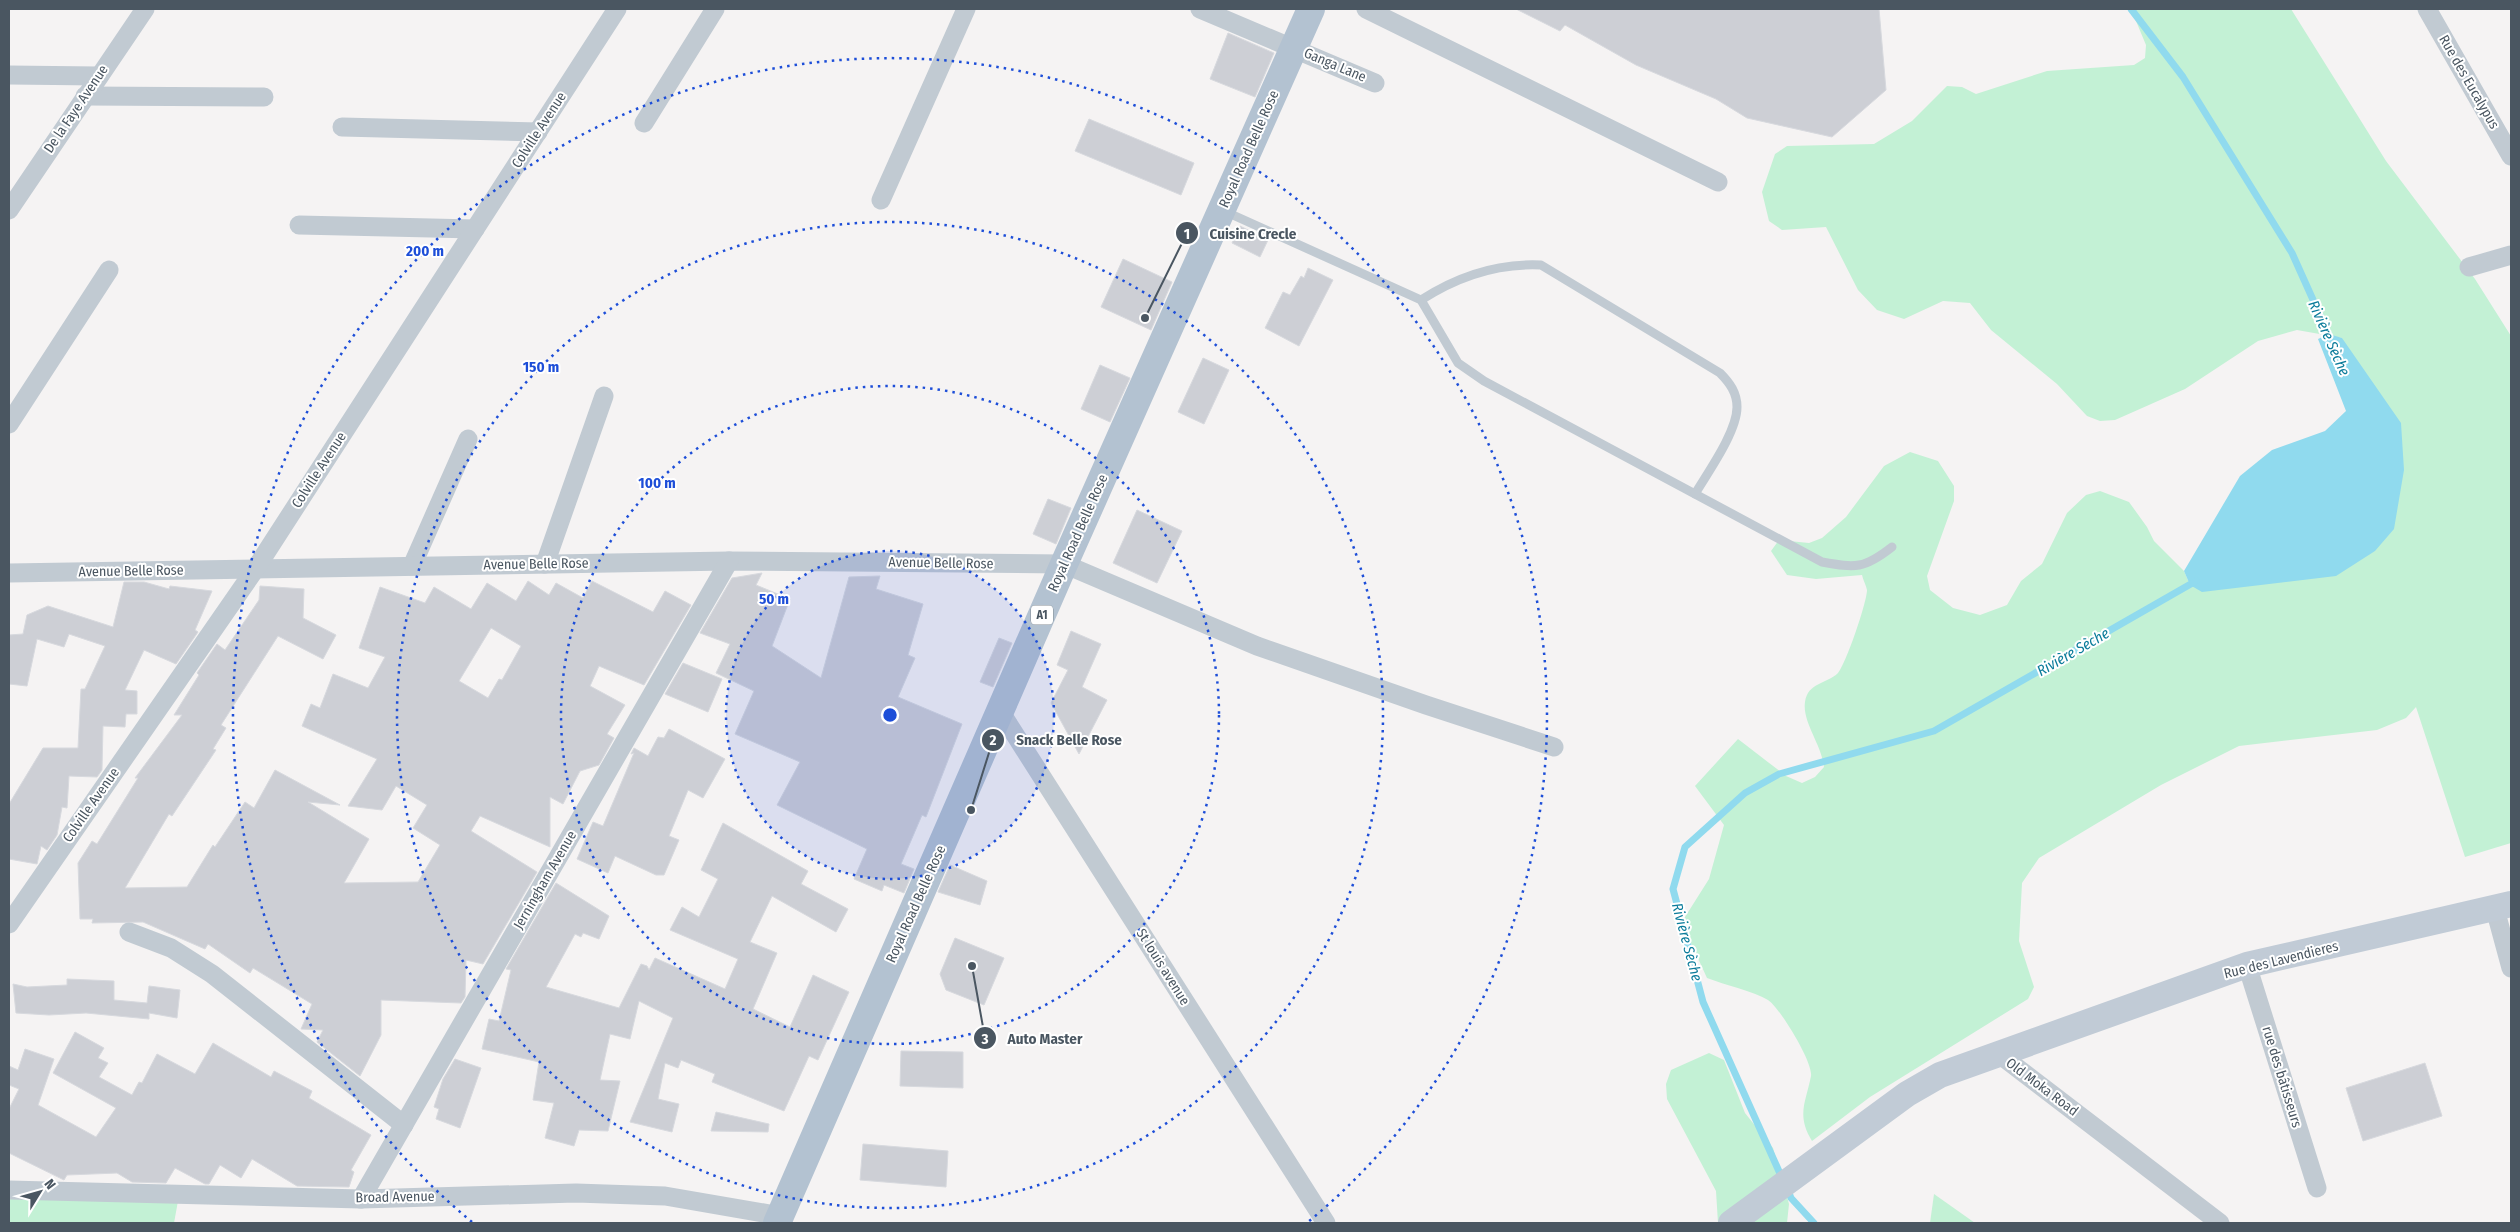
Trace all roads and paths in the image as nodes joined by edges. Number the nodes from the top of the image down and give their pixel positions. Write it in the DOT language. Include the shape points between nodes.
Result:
graph roads {
  1 [pos="144,9"];
  2 [pos="617,9"];
  3 [pos="715,9"];
  4 [pos="966,9"];
  5 [pos="1200,9"];
  6 [pos="1311,9"];
  7 [pos="1366,9"];
  8 [pos="2428,9"];
  9 [pos="1294,48"];
  10 [pos="9,75"];
  11 [pos="98,76"];
  12 [pos="1376,83"];
  13 [pos="85,96"];
  14 [pos="264,97"];
  15 [pos="644,123"];
  16 [pos="342,127"];
  17 [pos="538,132"];
  18 [pos="2511,156"];
  19 [pos="1718,182"];
  20 [pos="881,200"];
  21 [pos="9,210"];
  22 [pos="1222,210"];
  23 [pos="299,226"];
  24 [pos="475,229"];
  25 [pos="2511,255"];
  26 [pos="2469,267"];
  27 [pos="109,270"];
  28 [pos="1421,300"];
  29 [pos="604,396"];
  30 [pos="9,424"];
  31 [pos="468,440"];
  32 [pos="1695,494"];
  33 [pos="1892,547"];
  34 [pos="729,561"];
  35 [pos="545,564"];
  36 [pos="1064,564"];
  37 [pos="412,566"];
  38 [pos="256,568"];
  39 [pos="9,573"];
  40 [pos="1000,711"];
  41 [pos="1554,747"];
  42 [pos="2503,906"];
  43 [pos="9,924"];
  44 [pos="129,932"];
  45 [pos="2247,965"];
  46 [pos="2511,968"];
  47 [pos="1999,1054"];
  48 [pos="404,1125"];
  49 [pos="2317,1188"];
  50 [pos="9,1190"];
  51 [pos="361,1199"];
  52 [pos="779,1219"];
  53 [pos="1326,1223"];
  54 [pos="1731,1223"];
  55 [pos="2220,1223"];
  1 -- 11 [label="street, De la Faye Avenue"];
  2 -- 17 [label="street, Colville Avenue"];
  3 -- 15 [label="street"];
  4 -- 20 [label="street"];
  5 -- 9 [label="street, Ganga Lane"];
  6 -- 9 [label="main road, Royal Road Belle Rose / A1"];
  7 -- 19 [label="street"];
  8 -- 18 [label="street, Rue des Eucalypus"];
  9 -- 12 [label="street, Ganga Lane"];
  9 -- 22 [label="main road, Royal Road Belle Rose / A1"];
  10 -- 11 [label="street"];
  11 -- 13 [label="street, De la Faye Avenue"];
  13 -- 14 [label="street"];
  13 -- 21 [label="street, De la Faye Avenue"];
  16 -- 17 [label="street"];
  17 -- 24 [label="street, Colville Avenue"];
  22 -- 28 [label="lane"];
  22 -- 36 [label="main road, Royal Road Belle Rose / A1"];
  23 -- 24 [label="street"];
  24 -- 38 [label="street, Colville Avenue"];
  25 -- 26 [label="street"];
  27 -- 30 [label="street"];
  28 -- 32 [label="lane" via="1458,363 1516,399"];
  28 -- 32 [label="lane" via="1439,288 1487,270 1520,264 1541,265 1720,373 1735,392 1738,408 1731,430"];
  29 -- 35 [label="street"];
  31 -- 37 [label="street"];
  32 -- 33 [label="lane" via="1822,562 1862,566 1873,562"];
  34 -- 35 [label="street, Avenue Belle Rose"];
  34 -- 36 [label="street, Avenue Belle Rose"];
  34 -- 48 [label="street, Jerningham Avenue"];
  35 -- 37 [label="street, Avenue Belle Rose"];
  36 -- 40 [label="main road, Royal Road Belle Rose / A1"];
  36 -- 41 [label="street" via="1257,646"];
  37 -- 38 [label="street, Avenue Belle Rose"];
  38 -- 39 [label="street, Avenue Belle Rose"];
  38 -- 43 [label="street, Colville Avenue"];
  40 -- 52 [label="main road, Royal Road Belle Rose / A1"];
  40 -- 53 [label="street, St louis avenue"];
  42 -- 45 [label="street, Rue des Lavendieres"];
  42 -- 46 [label="street"];
  44 -- 48 [label="street" via="171,948 212,974"];
  45 -- 47 [label="street, Rue des Lavendieres"];
  45 -- 49 [label="street, rue des bâtisseurs"];
  47 -- 54 [label="street, Old Moka Road" via="1940,1075 1907,1094"];
  47 -- 55 [label="street, Old Moka Road"];
  48 -- 51 [label="street, Jerningham Avenue"];
  50 -- 51 [label="street, Broad Avenue"];
  51 -- 52 [label="street, Broad Avenue" via="576,1193 665,1196"];
}
